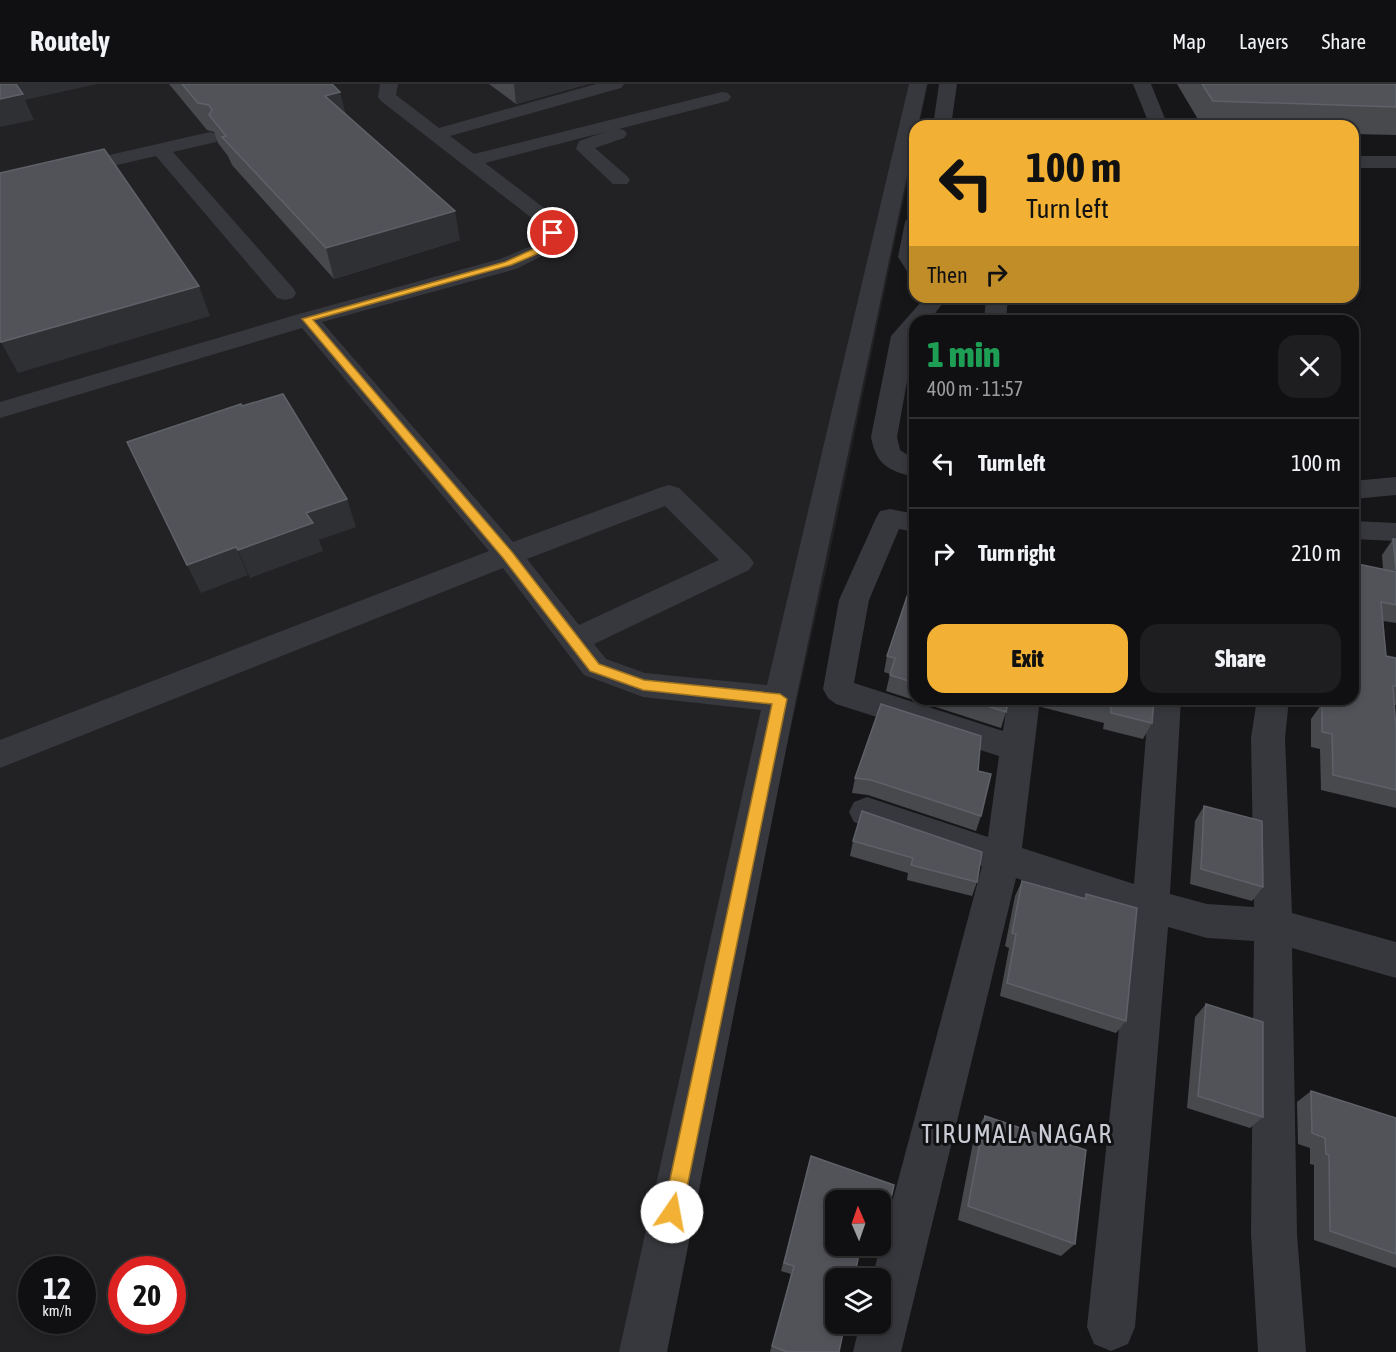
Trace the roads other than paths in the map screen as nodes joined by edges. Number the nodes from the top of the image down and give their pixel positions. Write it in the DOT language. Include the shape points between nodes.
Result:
graph roads {
  1 [pos="388,84"];
  2 [pos="615,84"];
  3 [pos="918,84"];
  4 [pos="948,84"];
  5 [pos="1142,84"];
  6 [pos="722,97"];
  7 [pos="910,120"];
  8 [pos="943,120"];
  9 [pos="1156,120"];
  10 [pos="909,124"];
  11 [pos="611,125"];
  12 [pos="435,135"];
  13 [pos="210,138"];
  14 [pos="160,150"];
  15 [pos="538,162"];
  16 [pos="1359,162"];
  17 [pos="1396,162"];
  18 [pos="479,168"];
  19 [pos="620,180"];
  20 [pos="0,186"];
  21 [pos="285,293"];
  22 [pos="932,303"];
  23 [pos="922,315"];
  24 [pos="307,319"];
  25 [pos="909,330"];
  26 [pos="0,410"];
  27 [pos="909,467"];
  28 [pos="1396,486"];
  29 [pos="1359,489"];
  30 [pos="909,522"];
  31 [pos="1359,530"];
  32 [pos="1396,532"];
  33 [pos="507,555"];
  34 [pos="574,640"];
  35 [pos="780,699"];
  36 [pos="1023,705"];
  37 [pos="1165,705"];
  38 [pos="1272,705"];
  39 [pos="1018,749"];
  40 [pos="0,754"];
  41 [pos="867,812"];
  42 [pos="1003,857"];
  43 [pos="1151,905"];
  44 [pos="1272,925"];
  45 [pos="1396,960"];
  46 [pos="1111,1327"];
  47 [pos="643,1352"];
  48 [pos="877,1352"];
  49 [pos="1282,1352"];
  1 -- 12 [label="street" via="387,97"];
  2 -- 12 [label="street"];
  3 -- 7 [label="street"];
  4 -- 8 [label="street"];
  5 -- 9 [label="street"];
  6 -- 11 [label="street"];
  10 -- 35 [label="street"];
  11 -- 18 [label="street"];
  11 -- 19 [label="street" via="618,134 590,143 585,149"];
  12 -- 18 [label="street"];
  13 -- 14 [label="street"];
  14 -- 20 [label="street"];
  14 -- 21 [label="street"];
  15 -- 18 [label="street"];
  16 -- 17 [label="street"];
  18 -- 24 [label="street" via="541,215 553,233 541,249 508,264"];
  22 -- 23 [label="street"];
  24 -- 26 [label="street"];
  24 -- 33 [label="street"];
  25 -- 27 [label="street" via="903,336 884,437 887,453"];
  28 -- 29 [label="street"];
  30 -- 39 [label="street" via="890,518 854,600 839,689 847,695"];
  31 -- 32 [label="street"];
  33 -- 34 [label="street"];
  33 -- 34 [label="street" via="669,494 739,563"];
  33 -- 40 [label="street"];
  34 -- 35 [label="street" via="595,667 643,685"];
  35 -- 47 [label="street"];
  36 -- 39 [label="street"];
  37 -- 43 [label="street"];
  38 -- 44 [label="street" via="1268,738"];
  39 -- 42 [label="street"];
  41 -- 42 [label="street"];
  42 -- 43 [label="street"];
  42 -- 48 [label="street"];
  43 -- 44 [label="street" via="1207,921"];
  43 -- 46 [label="street"];
  44 -- 45 [label="street"];
  44 -- 49 [label="street" via="1274,1234"];
}
